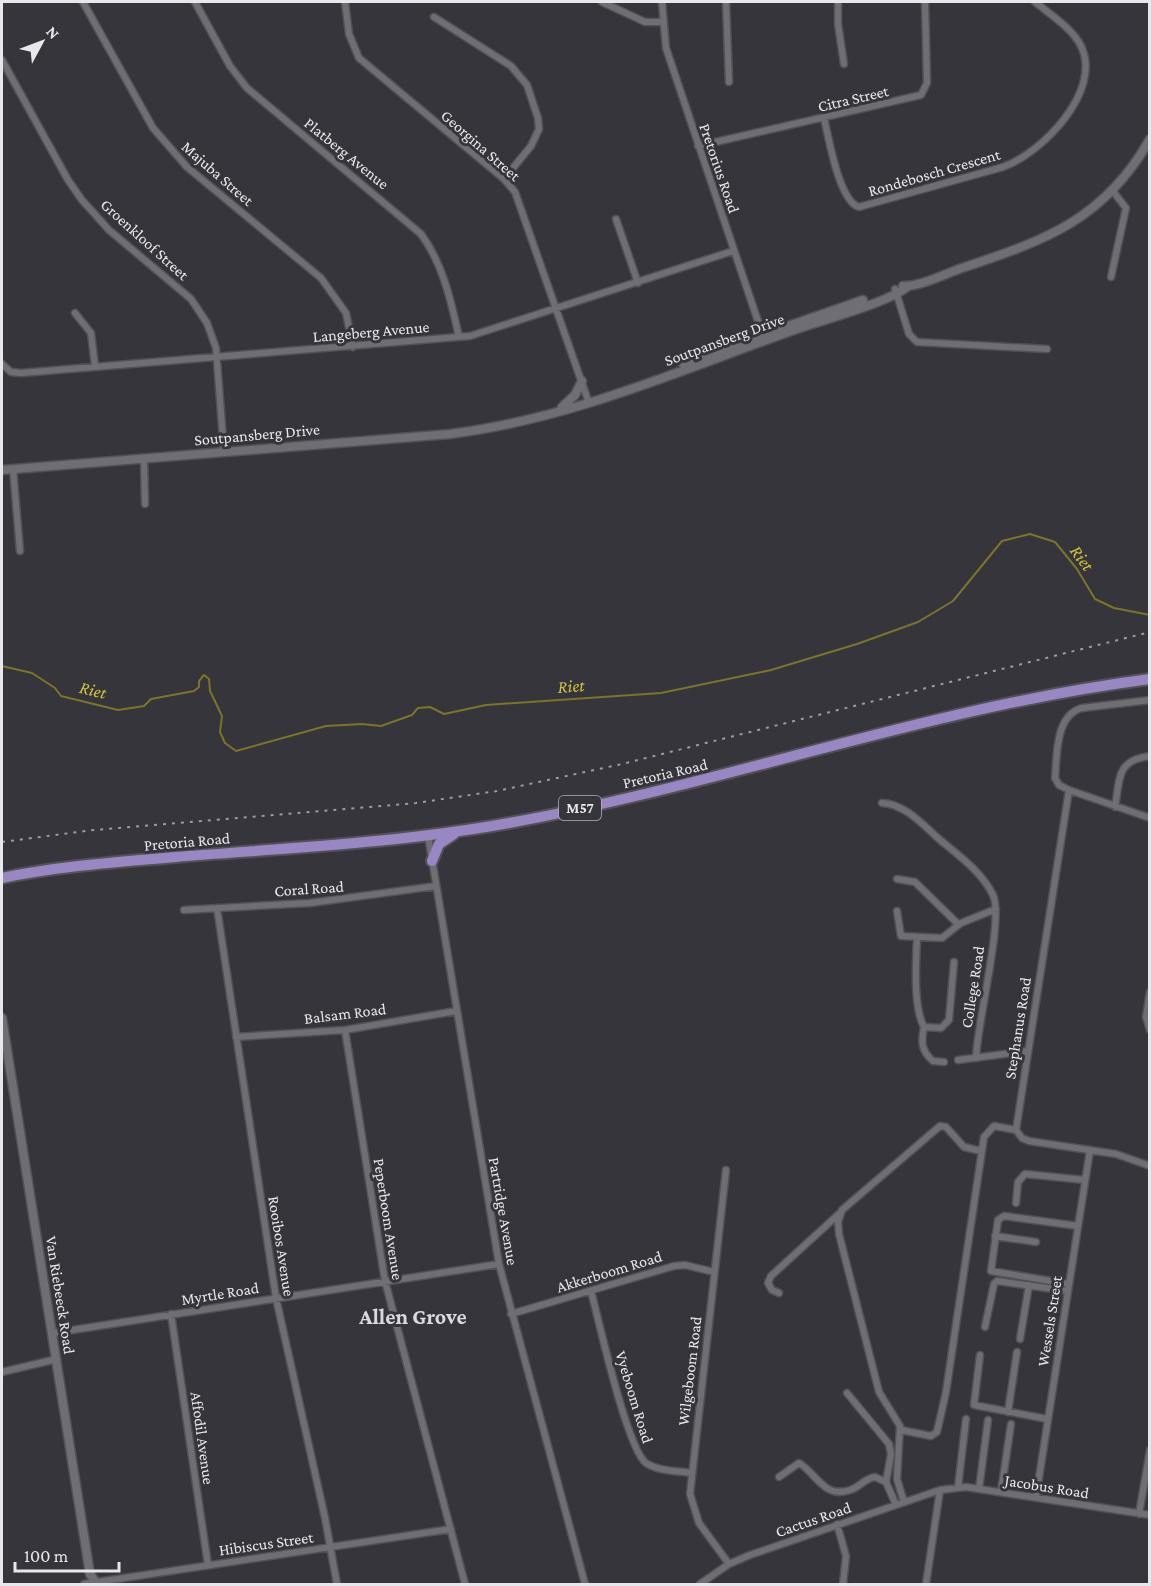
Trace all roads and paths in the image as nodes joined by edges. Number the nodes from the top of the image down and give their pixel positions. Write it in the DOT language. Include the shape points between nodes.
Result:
graph roads {
  1 [pos="83,2"];
  2 [pos="195,2"];
  3 [pos="345,2"];
  4 [pos="602,2"];
  5 [pos="662,2"];
  6 [pos="726,2"];
  7 [pos="838,2"];
  8 [pos="925,2"];
  9 [pos="1035,2"];
  10 [pos="434,17"];
  11 [pos="663,22"];
  12 [pos="2,60"];
  13 [pos="844,64"];
  14 [pos="729,82"];
  15 [pos="824,118"];
  16 [pos="1149,140"];
  17 [pos="698,146"];
  18 [pos="504,179"];
  19 [pos="1112,190"];
  20 [pos="616,219"];
  21 [pos="733,250"];
  22 [pos="1111,277"];
  23 [pos="638,283"];
  24 [pos="896,291"];
  25 [pos="558,309"];
  26 [pos="75,313"];
  27 [pos="459,337"];
  28 [pos="763,337"];
  29 [pos="353,347"];
  30 [pos="1047,349"];
  31 [pos="217,356"];
  32 [pos="2,364"];
  33 [pos="95,366"];
  34 [pos="582,381"];
  35 [pos="588,401"];
  36 [pos="562,406"];
  37 [pos="514,423"];
  38 [pos="224,452"];
  39 [pos="144,458"];
  40 [pos="13,469"];
  41 [pos="2,470"];
  42 [pos="145,504"];
  43 [pos="20,551"];
  44 [pos="1149,679"];
  45 [pos="1149,700"];
  46 [pos="1149,756"];
  47 [pos="1068,790"];
  48 [pos="882,803"];
  49 [pos="1115,807"];
  50 [pos="1149,818"];
  51 [pos="460,831"];
  52 [pos="428,835"];
  53 [pos="432,861"];
  54 [pos="2,878"];
  55 [pos="897,879"];
  56 [pos="436,886"];
  57 [pos="217,908"];
  58 [pos="996,909"];
  59 [pos="184,910"];
  60 [pos="897,910"];
  61 [pos="958,924"];
  62 [pos="917,938"];
  63 [pos="954,962"];
  64 [pos="1149,992"];
  65 [pos="456,1011"];
  66 [pos="2,1018"];
  67 [pos="924,1027"];
  68 [pos="345,1030"];
  69 [pos="1149,1030"];
  70 [pos="236,1037"];
  71 [pos="1027,1051"];
  72 [pos="976,1058"];
  73 [pos="958,1060"];
  74 [pos="944,1062"];
  75 [pos="1016,1130"];
  76 [pos="1090,1150"];
  77 [pos="981,1151"];
  78 [pos="1149,1166"];
  79 [pos="726,1170"];
  80 [pos="1085,1180"];
  81 [pos="1016,1203"];
  82 [pos="840,1212"];
  83 [pos="1078,1226"];
  84 [pos="995,1236"];
  85 [pos="1036,1242"];
  86 [pos="499,1264"];
  87 [pos="714,1272"];
  88 [pos="385,1281"];
  89 [pos="1029,1285"];
  90 [pos="1068,1288"];
  91 [pos="591,1291"];
  92 [pos="778,1293"];
  93 [pos="276,1298"];
  94 [pos="171,1314"];
  95 [pos="511,1314"];
  96 [pos="986,1327"];
  97 [pos="53,1333"];
  98 [pos="1020,1339"];
  99 [pos="1017,1352"];
  100 [pos="980,1355"];
  101 [pos="57,1359"];
  102 [pos="2,1372"];
  103 [pos="847,1393"];
  104 [pos="1008,1412"];
  105 [pos="966,1419"];
  106 [pos="1047,1419"];
  107 [pos="988,1420"];
  108 [pos="1011,1424"];
  109 [pos="901,1430"];
  110 [pos="1149,1450"];
  111 [pos="691,1473"];
  112 [pos="779,1478"];
  113 [pos="886,1482"];
  114 [pos="958,1487"];
  115 [pos="979,1489"];
  116 [pos="940,1490"];
  117 [pos="1001,1492"];
  118 [pos="1036,1497"];
  119 [pos="904,1502"];
  120 [pos="896,1505"];
  121 [pos="1139,1514"];
  122 [pos="1149,1515"];
  123 [pos="837,1524"];
  124 [pos="451,1530"];
  125 [pos="332,1548"];
  126 [pos="729,1564"];
  127 [pos="208,1565"];
  128 [pos="90,1583"];
  129 [pos="337,1584"];
  130 [pos="465,1584"];
  131 [pos="585,1584"];
  132 [pos="700,1584"];
  133 [pos="843,1584"];
  134 [pos="926,1584"];
  1 -- 29 [label="street, Majuba Street" via="153,128 187,167 321,278 346,313"];
  2 -- 27 [label="street, Platberg Avenue" via="230,66 247,88 421,234 436,258"];
  3 -- 18 [label="street, Georgina Street" via="352,45 364,64"];
  4 -- 11 [label="street" via="645,22"];
  5 -- 11 [label="street, Pretorius Road"];
  6 -- 14 [label="street"];
  7 -- 13 [label="street"];
  8 -- 15 [label="street, Citra Street" via="924,92 912,99"];
  9 -- 15 [label="street, Rondebosch Crescent" via="1077,39 1085,66 1079,94 1069,113 1050,136 1019,159 1003,167 859,207 851,204 843,191"];
  10 -- 18 [label="street" via="511,66 527,85 538,129 531,146"];
  11 -- 17 [label="street, Pretorius Road" via="666,48"];
  12 -- 31 [label="street, Groenkloof Street" via="78,194 109,230 191,299 212,333"];
  15 -- 17 [label="street, Citra Street"];
  16 -- 19 [label="street, Soutpansberg Drive"];
  17 -- 21 [label="street, Pretorius Road"];
  18 -- 25 [label="street, Georgina Street" via="518,197"];
  19 -- 22 [label="street" via="1126,208"];
  19 -- 24 [label="street, Soutpansberg Drive" via="1076,220 1042,240"];
  20 -- 23 [label="street"];
  21 -- 23 [label="street, Langeberg Avenue"];
  21 -- 28 [label="street, Pretorius Road"];
  23 -- 25 [label="street, Langeberg Avenue"];
  24 -- 28 [label="street, Soutpansberg Drive"];
  24 -- 30 [label="street" via="909,334 917,342"];
  25 -- 27 [label="street, Langeberg Avenue" via="478,335"];
  25 -- 34 [label="street, Georgina Street"];
  26 -- 33 [label="street" via="91,333"];
  27 -- 29 [label="street, Langeberg Avenue"];
  28 -- 35 [label="street, Soutpansberg Drive"];
  29 -- 31 [label="street, Langeberg Avenue"];
  31 -- 33 [label="street, Langeberg Avenue"];
  31 -- 38 [label="street, Groenkloof Street"];
  32 -- 33 [label="street, Langeberg Avenue" via="21,373"];
  34 -- 35 [label="street, Georgina Street"];
  34 -- 36 [label="street" via="575,395"];
  35 -- 36 [label="street, Soutpansberg Drive"];
  35 -- 37 [label="street, Soutpansberg Drive"];
  36 -- 37 [label="street, Soutpansberg Drive"];
  37 -- 38 [label="street, Soutpansberg Drive" via="450,434"];
  38 -- 39 [label="street, Soutpansberg Drive"];
  39 -- 40 [label="street, Soutpansberg Drive"];
  39 -- 42 [label="street"];
  40 -- 41 [label="street, Soutpansberg Drive"];
  40 -- 43 [label="street"];
  44 -- 51 [label="main road, Pretoria Road / M57" via="1035,699 648,793"];
  45 -- 47 [label="street" via="1082,708 1068,716 1062,725 1056,778"];
  46 -- 49 [label="street" via="1125,764"];
  47 -- 49 [label="street"];
  47 -- 71 [label="street, Stephanus Road"];
  48 -- 58 [label="street" via="906,812 968,865 991,892"];
  49 -- 50 [label="street"];
  51 -- 52 [label="main road, Pretoria Road / M57"];
  51 -- 53 [label="main road" via="439,844"];
  52 -- 53 [label="street, Partridge Avenue"];
  52 -- 54 [label="main road, Pretoria Road / M57" via="114,862"];
  53 -- 56 [label="street, Partridge Avenue"];
  55 -- 61 [label="street" via="918,883"];
  56 -- 57 [label="street, Coral Road" via="310,903"];
  56 -- 65 [label="street, Partridge Avenue"];
  57 -- 59 [label="street, Coral Road"];
  57 -- 70 [label="street, Rooibos Avenue"];
  58 -- 61 [label="street"];
  58 -- 72 [label="street, College Road"];
  60 -- 62 [label="street" via="901,936"];
  61 -- 62 [label="street" via="942,938"];
  62 -- 67 [label="street" via="917,987"];
  63 -- 67 [label="street" via="949,1020 941,1028"];
  64 -- 69 [label="street"];
  65 -- 68 [label="street, Balsam Road"];
  65 -- 86 [label="street, Partridge Avenue"];
  66 -- 97 [label="street, Van Riebeeck Road"];
  67 -- 74 [label="street" via="921,1041 925,1053 933,1061"];
  68 -- 70 [label="street, Balsam Road"];
  68 -- 88 [label="street, Peperboom Avenue"];
  70 -- 93 [label="street, Rooibos Avenue"];
  71 -- 72 [label="street"];
  71 -- 75 [label="street, Stephanus Road"];
  72 -- 73 [label="street"];
  75 -- 76 [label="street" via="1025,1140"];
  75 -- 77 [label="street" via="992,1127 984,1137"];
  76 -- 78 [label="street" via="1131,1158"];
  76 -- 80 [label="street, Wessels Street"];
  77 -- 82 [label="street" via="964,1147 946,1127 940,1126"];
  77 -- 109 [label="street" via="938,1429 931,1436"];
  79 -- 87 [label="street, Wilgeboom Road"];
  80 -- 81 [label="street" via="1025,1174 1019,1178"];
  80 -- 83 [label="street, Wessels Street"];
  82 -- 92 [label="street" via="771,1276 768,1283"];
  82 -- 109 [label="street" via="839,1234 879,1392"];
  83 -- 84 [label="street" via="1002,1216"];
  83 -- 90 [label="street, Wessels Street"];
  84 -- 85 [label="street"];
  84 -- 90 [label="street" via="992,1272"];
  86 -- 88 [label="street, Myrtle Road"];
  86 -- 95 [label="street, Partridge Avenue"];
  87 -- 91 [label="street, Akkerboom Road" via="674,1266"];
  87 -- 111 [label="street, Wilgeboom Road"];
  88 -- 93 [label="street, Myrtle Road"];
  88 -- 124 [label="street, Peperboom Avenue"];
  89 -- 90 [label="street"];
  89 -- 96 [label="street" via="995,1282"];
  89 -- 98 [label="street"];
  90 -- 106 [label="street, Wessels Street"];
  91 -- 95 [label="street, Akkerboom Road"];
  91 -- 111 [label="street, Vyeboom Road" via="639,1455 654,1466"];
  93 -- 94 [label="street, Myrtle Road"];
  93 -- 125 [label="street, Rooibos Avenue"];
  94 -- 97 [label="street, Myrtle Road"];
  94 -- 127 [label="street, Affodil Avenue"];
  95 -- 131 [label="street, Partridge Avenue"];
  97 -- 101 [label="street, Van Riebeeck Road"];
  99 -- 104 [label="street"];
  100 -- 104 [label="street" via="974,1405"];
  101 -- 102 [label="street"];
  101 -- 128 [label="street, Van Riebeeck Road"];
  103 -- 113 [label="street" via="889,1444"];
  104 -- 106 [label="street"];
  105 -- 114 [label="street"];
  106 -- 118 [label="street, Wessels Street"];
  107 -- 115 [label="street"];
  108 -- 117 [label="street"];
  109 -- 119 [label="street" via="897,1479"];
  110 -- 121 [label="street"];
  111 -- 126 [label="street, Wilgeboom Road" via="694,1511"];
  112 -- 113 [label="street" via="800,1463 831,1491 852,1490 872,1477"];
  113 -- 120 [label="street"];
  114 -- 115 [label="street, Jacobus Road"];
  114 -- 116 [label="street, Jacobus Road"];
  115 -- 117 [label="street, Jacobus Road"];
  116 -- 119 [label="street, Cactus Road"];
  116 -- 134 [label="street"];
  117 -- 118 [label="street, Jacobus Road"];
  118 -- 121 [label="street, Jacobus Road"];
  119 -- 120 [label="street, Cactus Road"];
  120 -- 123 [label="street, Cactus Road"];
  121 -- 122 [label="street, Jacobus Road"];
  123 -- 126 [label="street, Cactus Road"];
  123 -- 133 [label="street" via="846,1556"];
  124 -- 125 [label="street, Hibiscus Street"];
  124 -- 130 [label="street, Peperboom Avenue"];
  125 -- 127 [label="street, Hibiscus Street"];
  125 -- 129 [label="street, Rooibos Avenue"];
  126 -- 132 [label="street, Cactus Road"];
  127 -- 128 [label="street, Hibiscus Street"];
}
